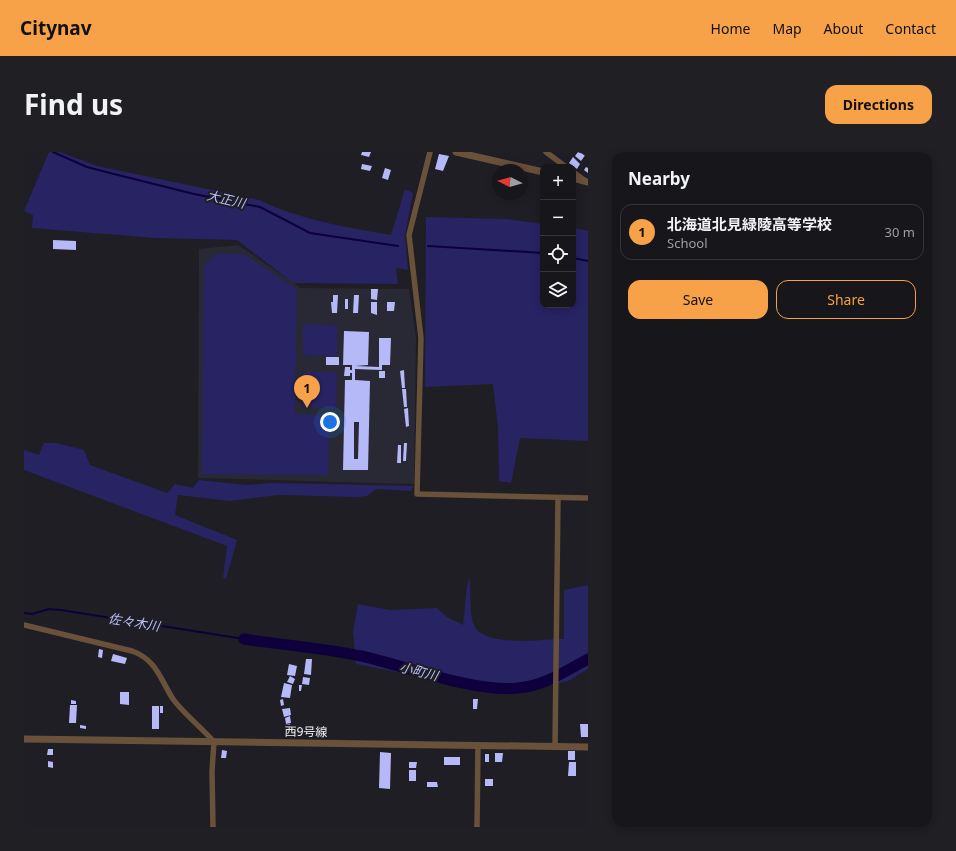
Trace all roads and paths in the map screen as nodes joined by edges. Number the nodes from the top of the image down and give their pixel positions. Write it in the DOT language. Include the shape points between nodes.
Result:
graph roads {
  1 [pos="430,152"];
  2 [pos="456,152"];
  3 [pos="546,152"];
  4 [pos="562,164"];
  5 [pos="540,171"];
  6 [pos="576,174"];
  7 [pos="576,179"];
  8 [pos="587,181"];
  9 [pos="558,498"];
  10 [pos="588,498"];
  11 [pos="24,625"];
  12 [pos="24,739"];
  13 [pos="214,742"];
  14 [pos="478,745"];
  15 [pos="555,747"];
  16 [pos="588,747"];
  17 [pos="213,827"];
  18 [pos="477,827"];
  1 -- 9 [label="street" via="409,235 420,338 417,494"];
  2 -- 5 [label="street"];
  3 -- 4 [label="street"];
  6 -- 8 [label="street"];
  7 -- 8 [label="street"];
  9 -- 10 [label="street"];
  9 -- 15 [label="street"];
  11 -- 13 [label="street" via="140,655 158,671 173,700"];
  12 -- 13 [label="street, 西9号線"];
  13 -- 14 [label="street, 西9号線"];
  13 -- 17 [label="street"];
  14 -- 15 [label="street, 西9号線"];
  14 -- 18 [label="street"];
  15 -- 16 [label="street, 西9号線"];
}
